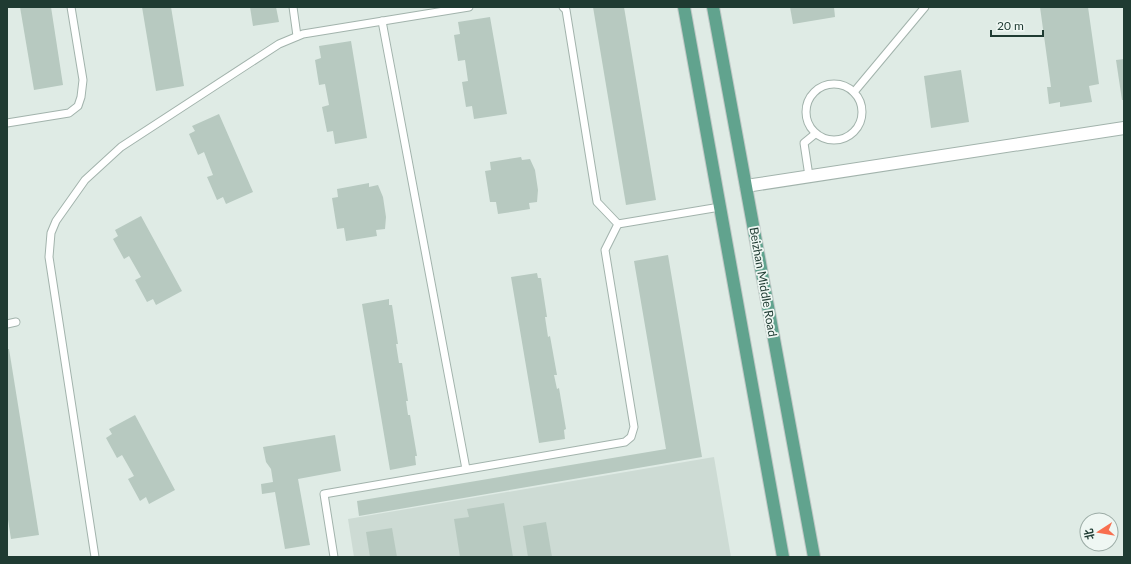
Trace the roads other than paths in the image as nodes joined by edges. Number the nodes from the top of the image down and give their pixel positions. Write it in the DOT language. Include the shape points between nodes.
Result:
graph roads {
  1 [pos="71,7"];
  2 [pos="293,7"];
  3 [pos="469,7"];
  4 [pos="563,7"];
  5 [pos="684,7"];
  6 [pos="713,7"];
  7 [pos="925,7"];
  8 [pos="382,21"];
  9 [pos="298,36"];
  10 [pos="854,92"];
  11 [pos="7,123"];
  12 [pos="1124,128"];
  13 [pos="815,134"];
  14 [pos="809,176"];
  15 [pos="746,186"];
  16 [pos="720,207"];
  17 [pos="618,224"];
  18 [pos="16,322"];
  19 [pos="7,324"];
  20 [pos="466,469"];
  21 [pos="95,557"];
  22 [pos="334,557"];
  23 [pos="783,557"];
  24 [pos="814,557"];
  1 -- 11 [label="lane" via="83,80 78,106 69,113"];
  2 -- 9 [label="lane"];
  3 -- 8 [label="lane"];
  4 -- 17 [label="lane" via="566,10 597,202"];
  5 -- 16 [label="main road"];
  6 -- 15 [label="main road, Beizhan Middle Road"];
  7 -- 10 [label="lane"];
  8 -- 9 [label="lane"];
  8 -- 20 [label="lane"];
  9 -- 21 [label="lane" via="279,44 122,147 85,180 50,233 49,257"];
  10 -- 13 [label="lane" via="862,111 855,131 840,140 823,138"];
  10 -- 13 [label="lane" via="838,84 830,84 814,92 808,99 806,118"];
  12 -- 14 [label="street"];
  13 -- 14 [label="lane" via="804,143"];
  14 -- 15 [label="street"];
  15 -- 24 [label="main road, Beizhan Middle Road"];
  16 -- 17 [label="lane"];
  16 -- 23 [label="main road"];
  17 -- 20 [label="lane" via="605,250 634,427 631,437 625,442"];
  18 -- 19 [label="lane"];
  20 -- 22 [label="lane" via="324,494"];
}
